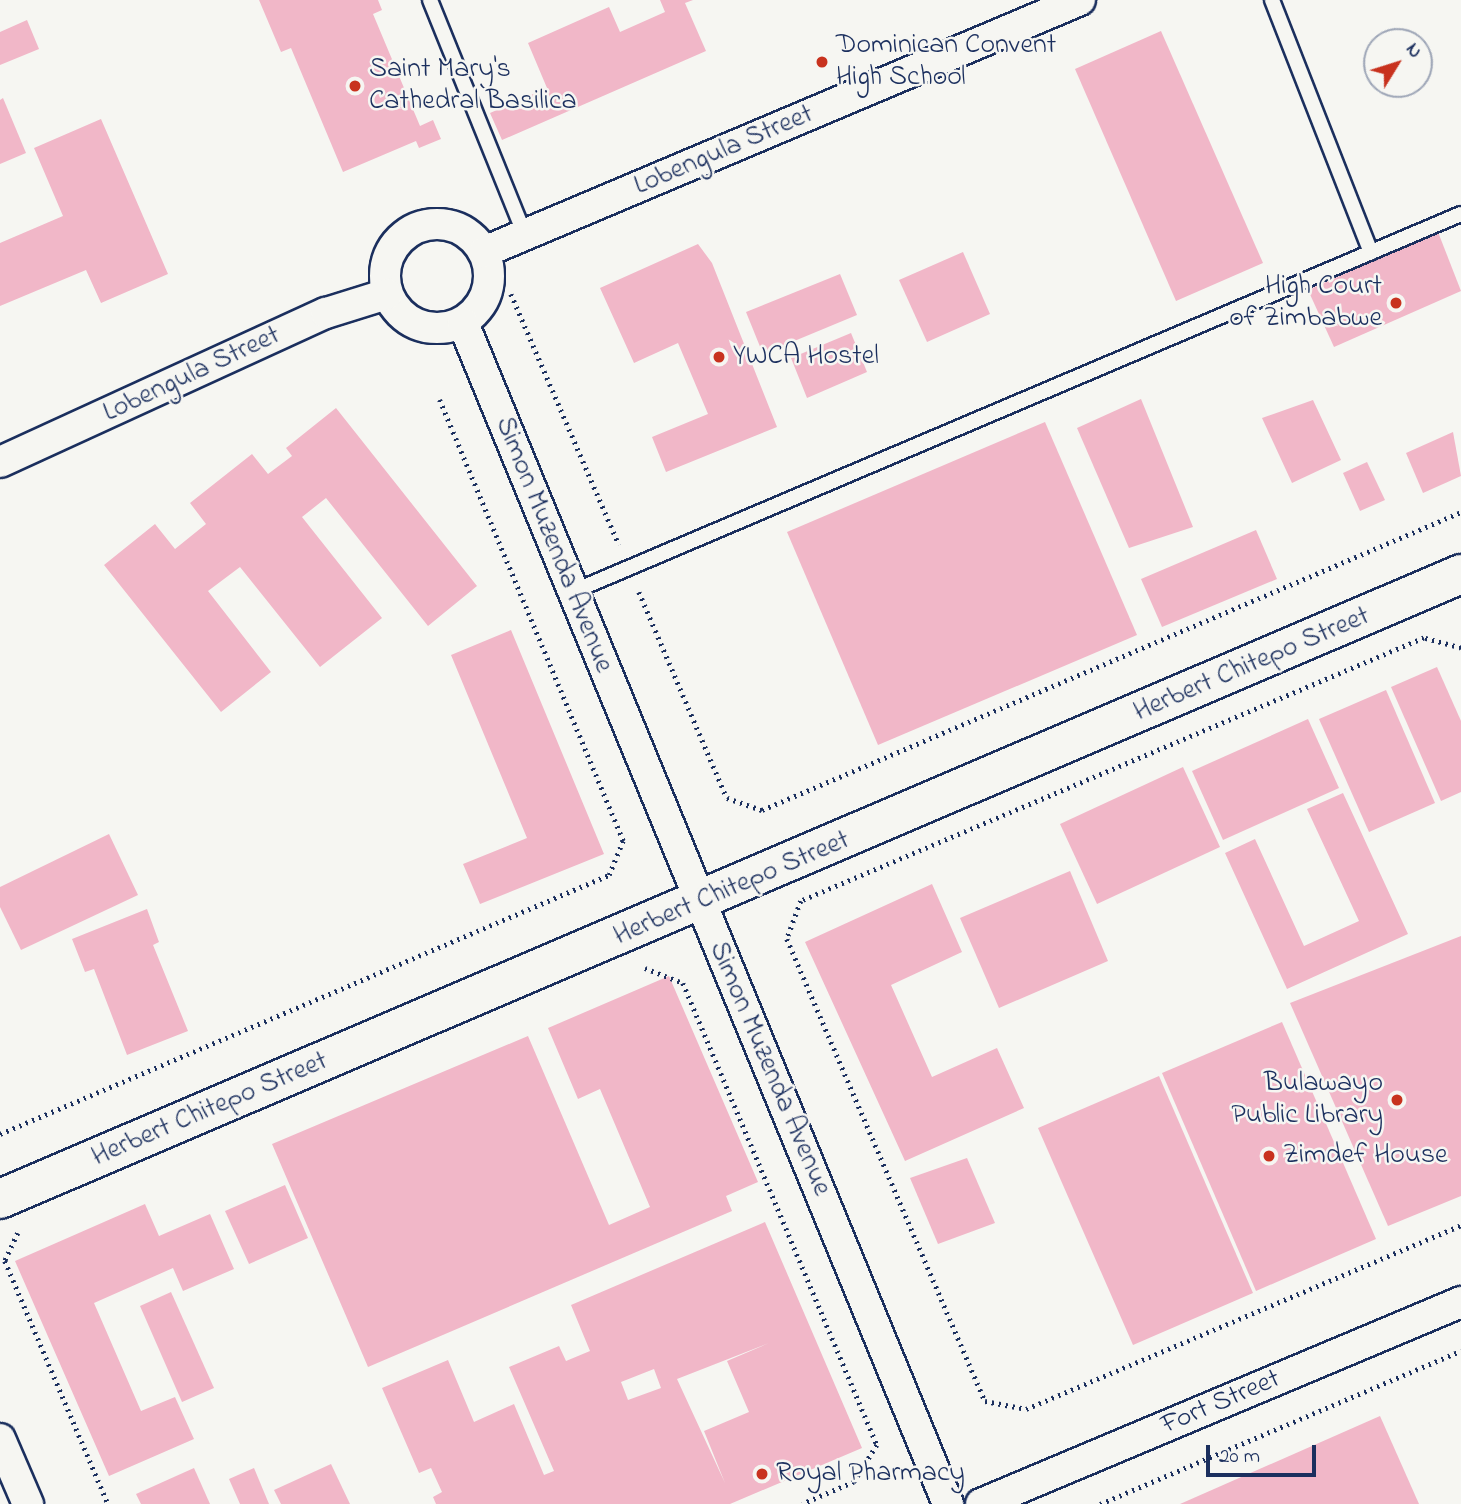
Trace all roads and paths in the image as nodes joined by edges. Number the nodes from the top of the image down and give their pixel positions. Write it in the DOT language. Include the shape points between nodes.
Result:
graph roads {
  1 [pos="430,0"];
  2 [pos="1080,0"];
  3 [pos="1272,0"];
  4 [pos="1461,214"];
  5 [pos="525,235"];
  6 [pos="484,252"];
  7 [pos="1371,253"];
  8 [pos="511,293"];
  9 [pos="387,294"];
  10 [pos="463,323"];
  11 [pos="439,400"];
  12 [pos="0,462"];
  13 [pos="1461,512"];
  14 [pos="629,568"];
  15 [pos="1461,574"];
  16 [pos="572,593"];
  17 [pos="1461,648"];
  18 [pos="699,903"];
  19 [pos="635,972"];
  20 [pos="0,1134"];
  21 [pos="0,1199"];
  22 [pos="1461,1225"];
  23 [pos="32,1227"];
  24 [pos="1461,1302"];
  25 [pos="1461,1351"];
  26 [pos="0,1439"];
  27 [pos="28,1504"];
  28 [pos="108,1504"];
  29 [pos="803,1504"];
  30 [pos="948,1504"];
  31 [pos="981,1504"];
  32 [pos="1100,1504"];
  1 -- 5 [label="lane"];
  2 -- 5 [label="street, Lobengula Street"];
  3 -- 7 [label="lane"];
  4 -- 7 [label="lane"];
  5 -- 6 [label="street, Lobengula Street"];
  6 -- 9 [label="street" via="471,235 450,225 406,232 384,271"];
  6 -- 10 [label="street" via="488,292"];
  7 -- 14 [label="lane"];
  8 -- 14 [label="path"];
  9 -- 10 [label="street" via="399,313 418,326 441,329"];
  9 -- 12 [label="street, Lobengula Street" via="326,313"];
  10 -- 16 [label="street, Simon Muzenda Avenue"];
  11 -- 20 [label="path" via="624,841 609,875"];
  13 -- 14 [label="path" via="762,810 727,798"];
  14 -- 16 [label="lane"];
  15 -- 18 [label="street, Herbert Chitepo Street"];
  16 -- 18 [label="street, Simon Muzenda Avenue"];
  17 -- 22 [label="path" via="1424,638 802,901 787,939 985,1401 1026,1409"];
  18 -- 21 [label="street, Herbert Chitepo Street"];
  18 -- 30 [label="street, Simon Muzenda Avenue"];
  19 -- 29 [label="path" via="648,966 683,983 877,1445 854,1482"];
  23 -- 28 [label="path" via="19,1232 5,1261"];
  24 -- 31 [label="street, Fort Street"];
  25 -- 32 [label="path"];
  26 -- 27 [label="street"];
}
